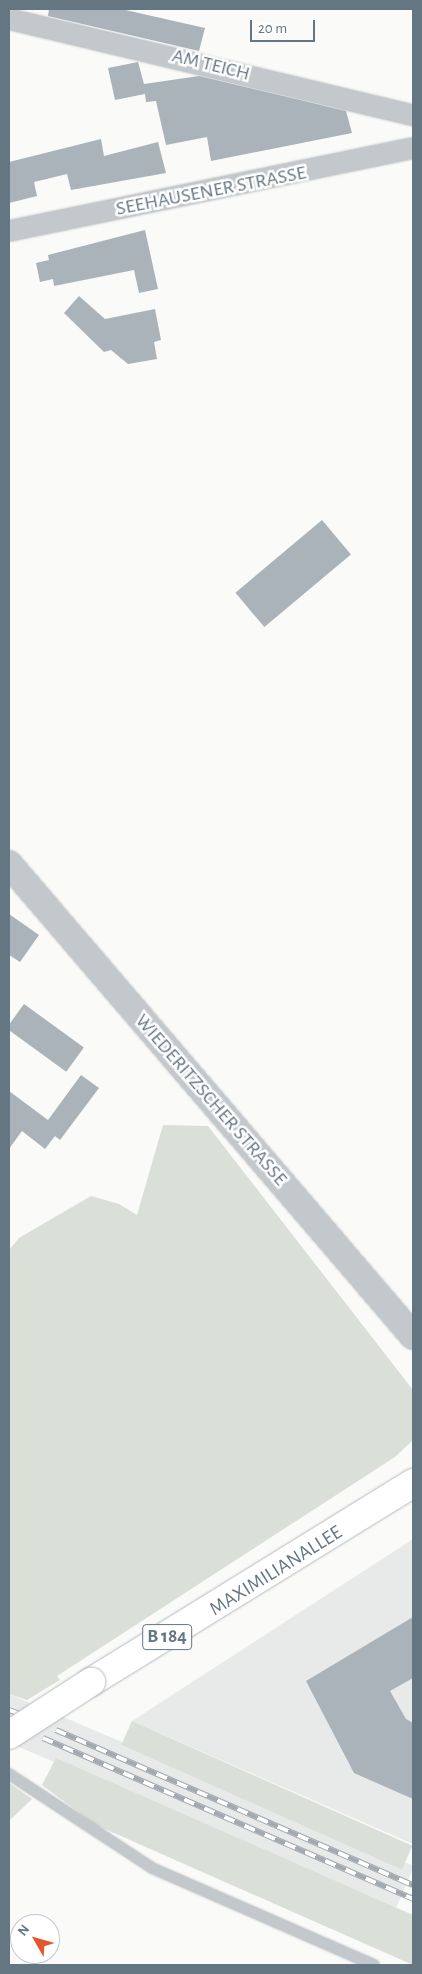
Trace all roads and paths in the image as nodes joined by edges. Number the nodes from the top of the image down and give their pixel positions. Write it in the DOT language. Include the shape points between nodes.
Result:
graph roads {
  1 [pos="9,19"];
  2 [pos="413,115"];
  3 [pos="413,148"];
  4 [pos="9,231"];
  5 [pos="9,864"];
  6 [pos="413,1336"];
  7 [pos="413,1483"];
  8 [pos="9,1734"];
  9 [pos="9,1774"];
  10 [pos="374,1965"];
  1 -- 2 [label="street, AM TEICH"];
  3 -- 4 [label="street, SEEHAUSENER STRASSE"];
  5 -- 6 [label="street, WIEDERITZSCHER STRASSE"];
  7 -- 8 [label="main road, MAXIMILIANALLEE / B 184, bridge"];
  9 -- 10 [label="lane" via="152,1868"];
}
